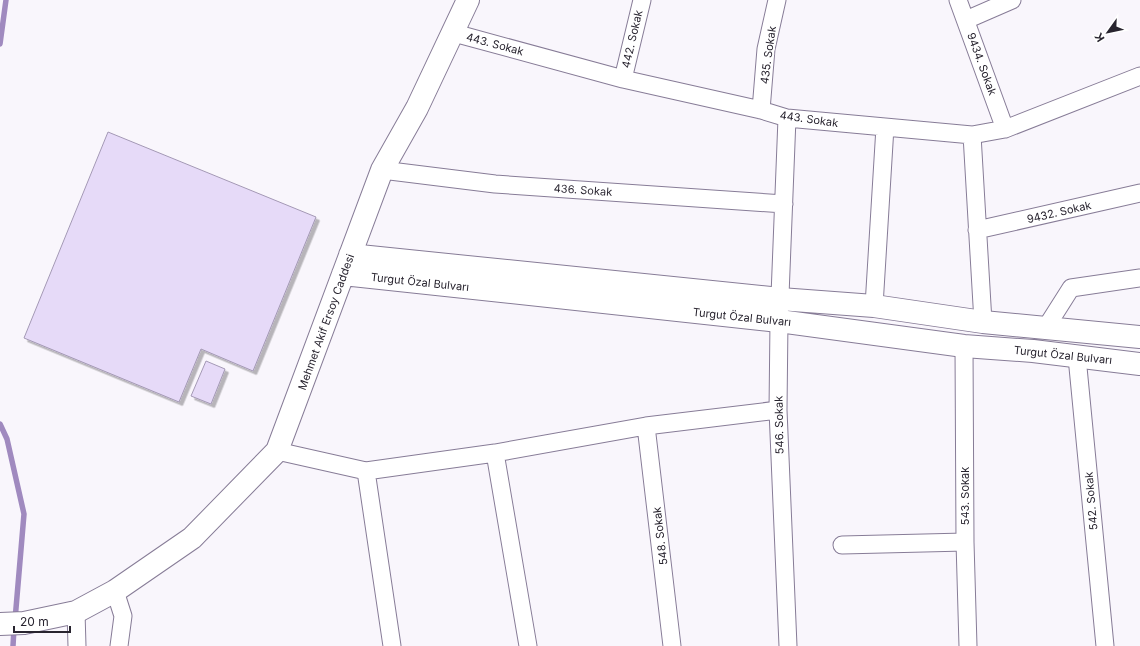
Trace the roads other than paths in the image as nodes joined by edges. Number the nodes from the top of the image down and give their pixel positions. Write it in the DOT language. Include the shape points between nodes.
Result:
graph roads {
  1 [pos="468,0"];
  2 [pos="642,0"];
  3 [pos="777,0"];
  4 [pos="958,0"];
  5 [pos="1012,0"];
  6 [pos="966,20"];
  7 [pos="454,33"];
  8 [pos="1140,76"];
  9 [pos="623,79"];
  10 [pos="761,110"];
  11 [pos="787,118"];
  12 [pos="885,127"];
  13 [pos="1005,129"];
  14 [pos="972,135"];
  15 [pos="382,170"];
  16 [pos="1140,194"];
  17 [pos="784,204"];
  18 [pos="977,230"];
  19 [pos="347,264"];
  20 [pos="1140,278"];
  21 [pos="780,299"];
  22 [pos="874,306"];
  23 [pos="779,321"];
  24 [pos="983,322"];
  25 [pos="1045,329"];
  26 [pos="1140,337"];
  27 [pos="964,346"];
  28 [pos="1077,357"];
  29 [pos="1140,364"];
  30 [pos="778,410"];
  31 [pos="646,426"];
  32 [pos="277,451"];
  33 [pos="495,452"];
  34 [pos="366,471"];
  35 [pos="965,542"];
  36 [pos="842,544"];
  37 [pos="115,591"];
  38 [pos="76,612"];
  39 [pos="0,624"];
  40 [pos="76,646"];
  41 [pos="119,646"];
  42 [pos="392,646"];
  43 [pos="528,646"];
  44 [pos="672,646"];
  45 [pos="788,646"];
  46 [pos="968,646"];
  47 [pos="1105,646"];
  1 -- 7 [label="street, Mehmet Akif Ersoy Caddesi"];
  2 -- 9 [label="street, 442. Sokak"];
  3 -- 10 [label="street, 435. Sokak" via="766,49"];
  4 -- 6 [label="street, 9434. Sokak"];
  5 -- 6 [label="street"];
  6 -- 13 [label="street, 9434. Sokak"];
  7 -- 9 [label="street, 443. Sokak"];
  7 -- 15 [label="street, Mehmet Akif Ersoy Caddesi" via="417,108"];
  8 -- 13 [label="street, 443. Sokak"];
  9 -- 10 [label="street, 443. Sokak"];
  10 -- 11 [label="street, 443. Sokak"];
  11 -- 12 [label="street, 443. Sokak"];
  11 -- 17 [label="street, 546. Sokak"];
  12 -- 14 [label="street, 443. Sokak"];
  12 -- 22 [label="street"];
  13 -- 14 [label="street, 443. Sokak"];
  14 -- 18 [label="street"];
  15 -- 17 [label="street, 436. Sokak" via="494,184"];
  15 -- 19 [label="street, Mehmet Akif Ersoy Caddesi"];
  16 -- 18 [label="street, 9432. Sokak"];
  17 -- 21 [label="street, 546. Sokak"];
  18 -- 24 [label="street"];
  19 -- 21 [label="street, Turgut Özal Bulvarı"];
  19 -- 23 [label="street, Turgut Özal Bulvarı"];
  19 -- 32 [label="street, Mehmet Akif Ersoy Caddesi"];
  20 -- 25 [label="street" via="1071,288"];
  21 -- 22 [label="street, Turgut Özal Bulvarı"];
  21 -- 23 [label="street, 546. Sokak"];
  22 -- 24 [label="street, Turgut Özal Bulvarı"];
  23 -- 27 [label="street, Turgut Özal Bulvarı"];
  23 -- 30 [label="street, 546. Sokak"];
  24 -- 25 [label="street, Turgut Özal Bulvarı"];
  25 -- 26 [label="street, Turgut Özal Bulvarı"];
  27 -- 28 [label="street, Turgut Özal Bulvarı"];
  27 -- 35 [label="street, 543. Sokak"];
  28 -- 29 [label="street, Turgut Özal Bulvarı"];
  28 -- 47 [label="street, 542. Sokak"];
  30 -- 31 [label="street"];
  30 -- 45 [label="street, 546. Sokak"];
  31 -- 33 [label="street"];
  31 -- 44 [label="street, 548. Sokak"];
  32 -- 34 [label="street"];
  32 -- 37 [label="street, Mehmet Akif Ersoy Caddesi" via="192,538"];
  33 -- 34 [label="street"];
  33 -- 43 [label="street"];
  34 -- 42 [label="street"];
  35 -- 36 [label="street"];
  35 -- 46 [label="street, 543. Sokak"];
  37 -- 38 [label="street, Mehmet Akif Ersoy Caddesi"];
  37 -- 41 [label="street" via="123,616"];
  38 -- 39 [label="street, Mehmet Akif Ersoy Caddesi" via="24,623"];
  38 -- 40 [label="street"];
}
